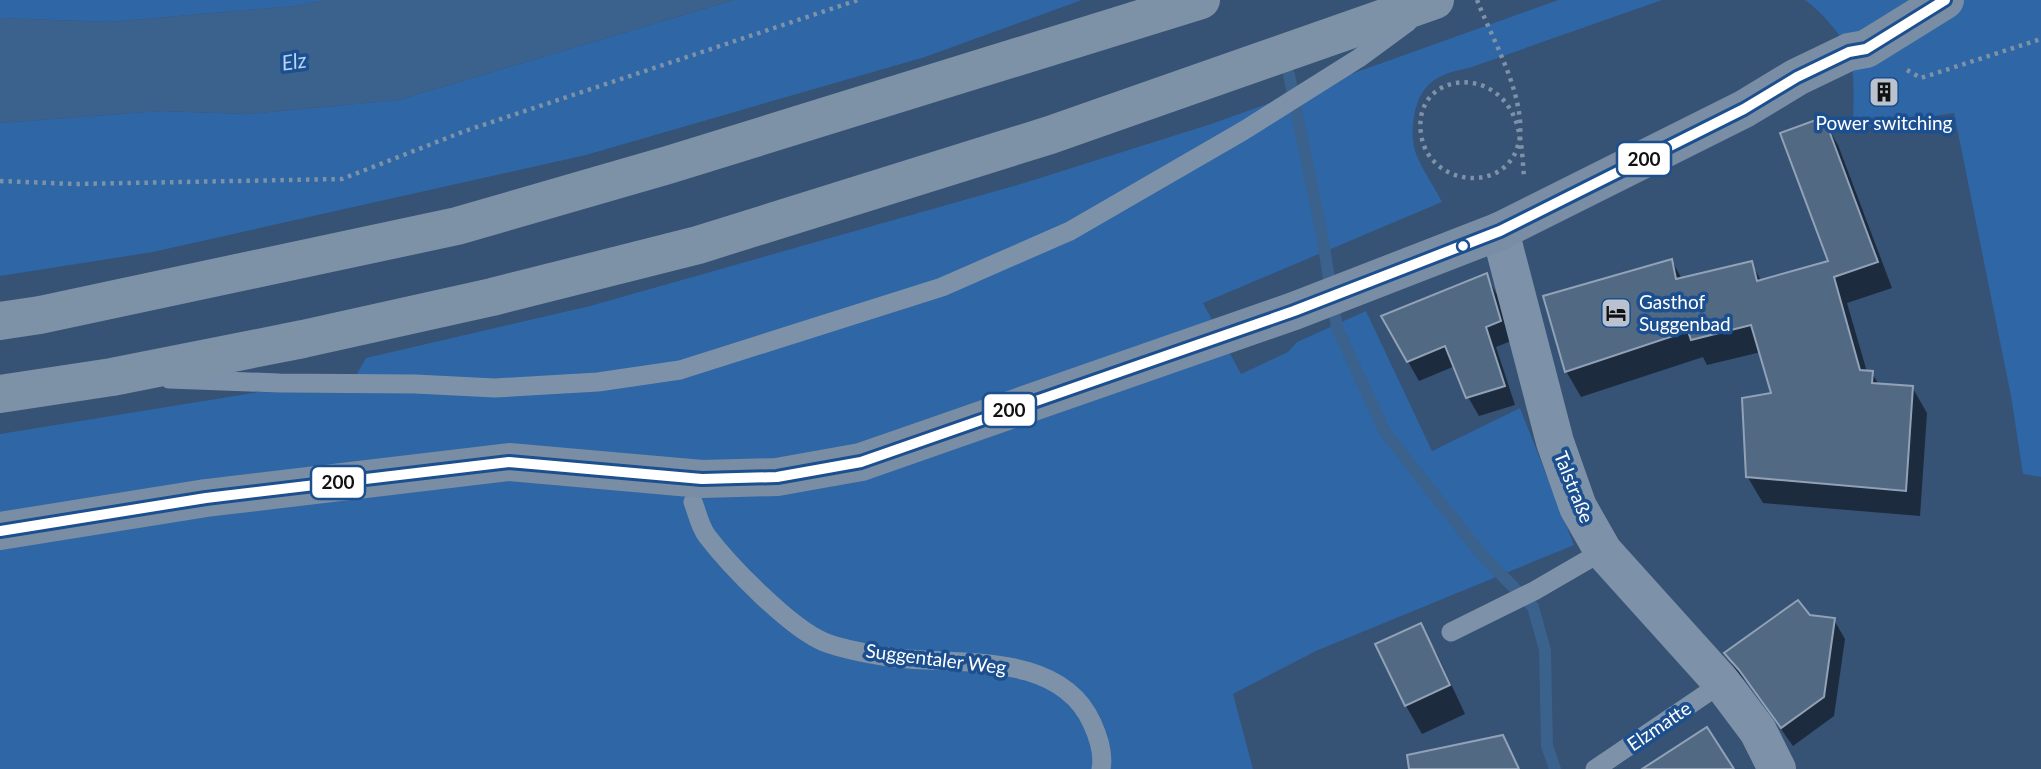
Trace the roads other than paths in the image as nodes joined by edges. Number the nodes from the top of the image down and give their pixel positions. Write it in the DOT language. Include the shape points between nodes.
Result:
graph roads {
  1 [pos="1201,0"];
  2 [pos="1436,0"];
  3 [pos="1945,0"];
  4 [pos="1514,225"];
  5 [pos="0,321"];
  6 [pos="112,377"];
  7 [pos="0,394"];
  8 [pos="693,502"];
  9 [pos="0,531"];
  10 [pos="1603,551"];
  11 [pos="1451,632"];
  12 [pos="1723,683"];
  13 [pos="1101,769"];
  14 [pos="1595,769"];
  15 [pos="1777,769"];
  1 -- 5 [label="highway" via="457,226"];
  2 -- 6 [label="highway" via="1050,135 698,244 492,297"];
  2 -- 6 [label="lane" via="1359,58 1243,131 1070,230 942,287 680,370 598,382 495,388"];
  3 -- 4 [label="street" via="1866,49 1849,52 1797,77"];
  4 -- 9 [label="street" via="1294,311 861,462 777,477 702,480 509,462 206,498"];
  4 -- 10 [label="street, Talstraße" via="1555,442 1578,508"];
  6 -- 7 [label="highway"];
  8 -- 13 [label="lane, Suggentaler Weg" via="706,534 751,584 788,619 824,642 895,658 997,664 1045,677 1085,707 1097,733"];
  10 -- 11 [label="lane"];
  10 -- 12 [label="street, Talstraße"];
  12 -- 14 [label="lane, Elzmatte"];
  12 -- 15 [label="street, Talstraße" via="1758,731"];
}
